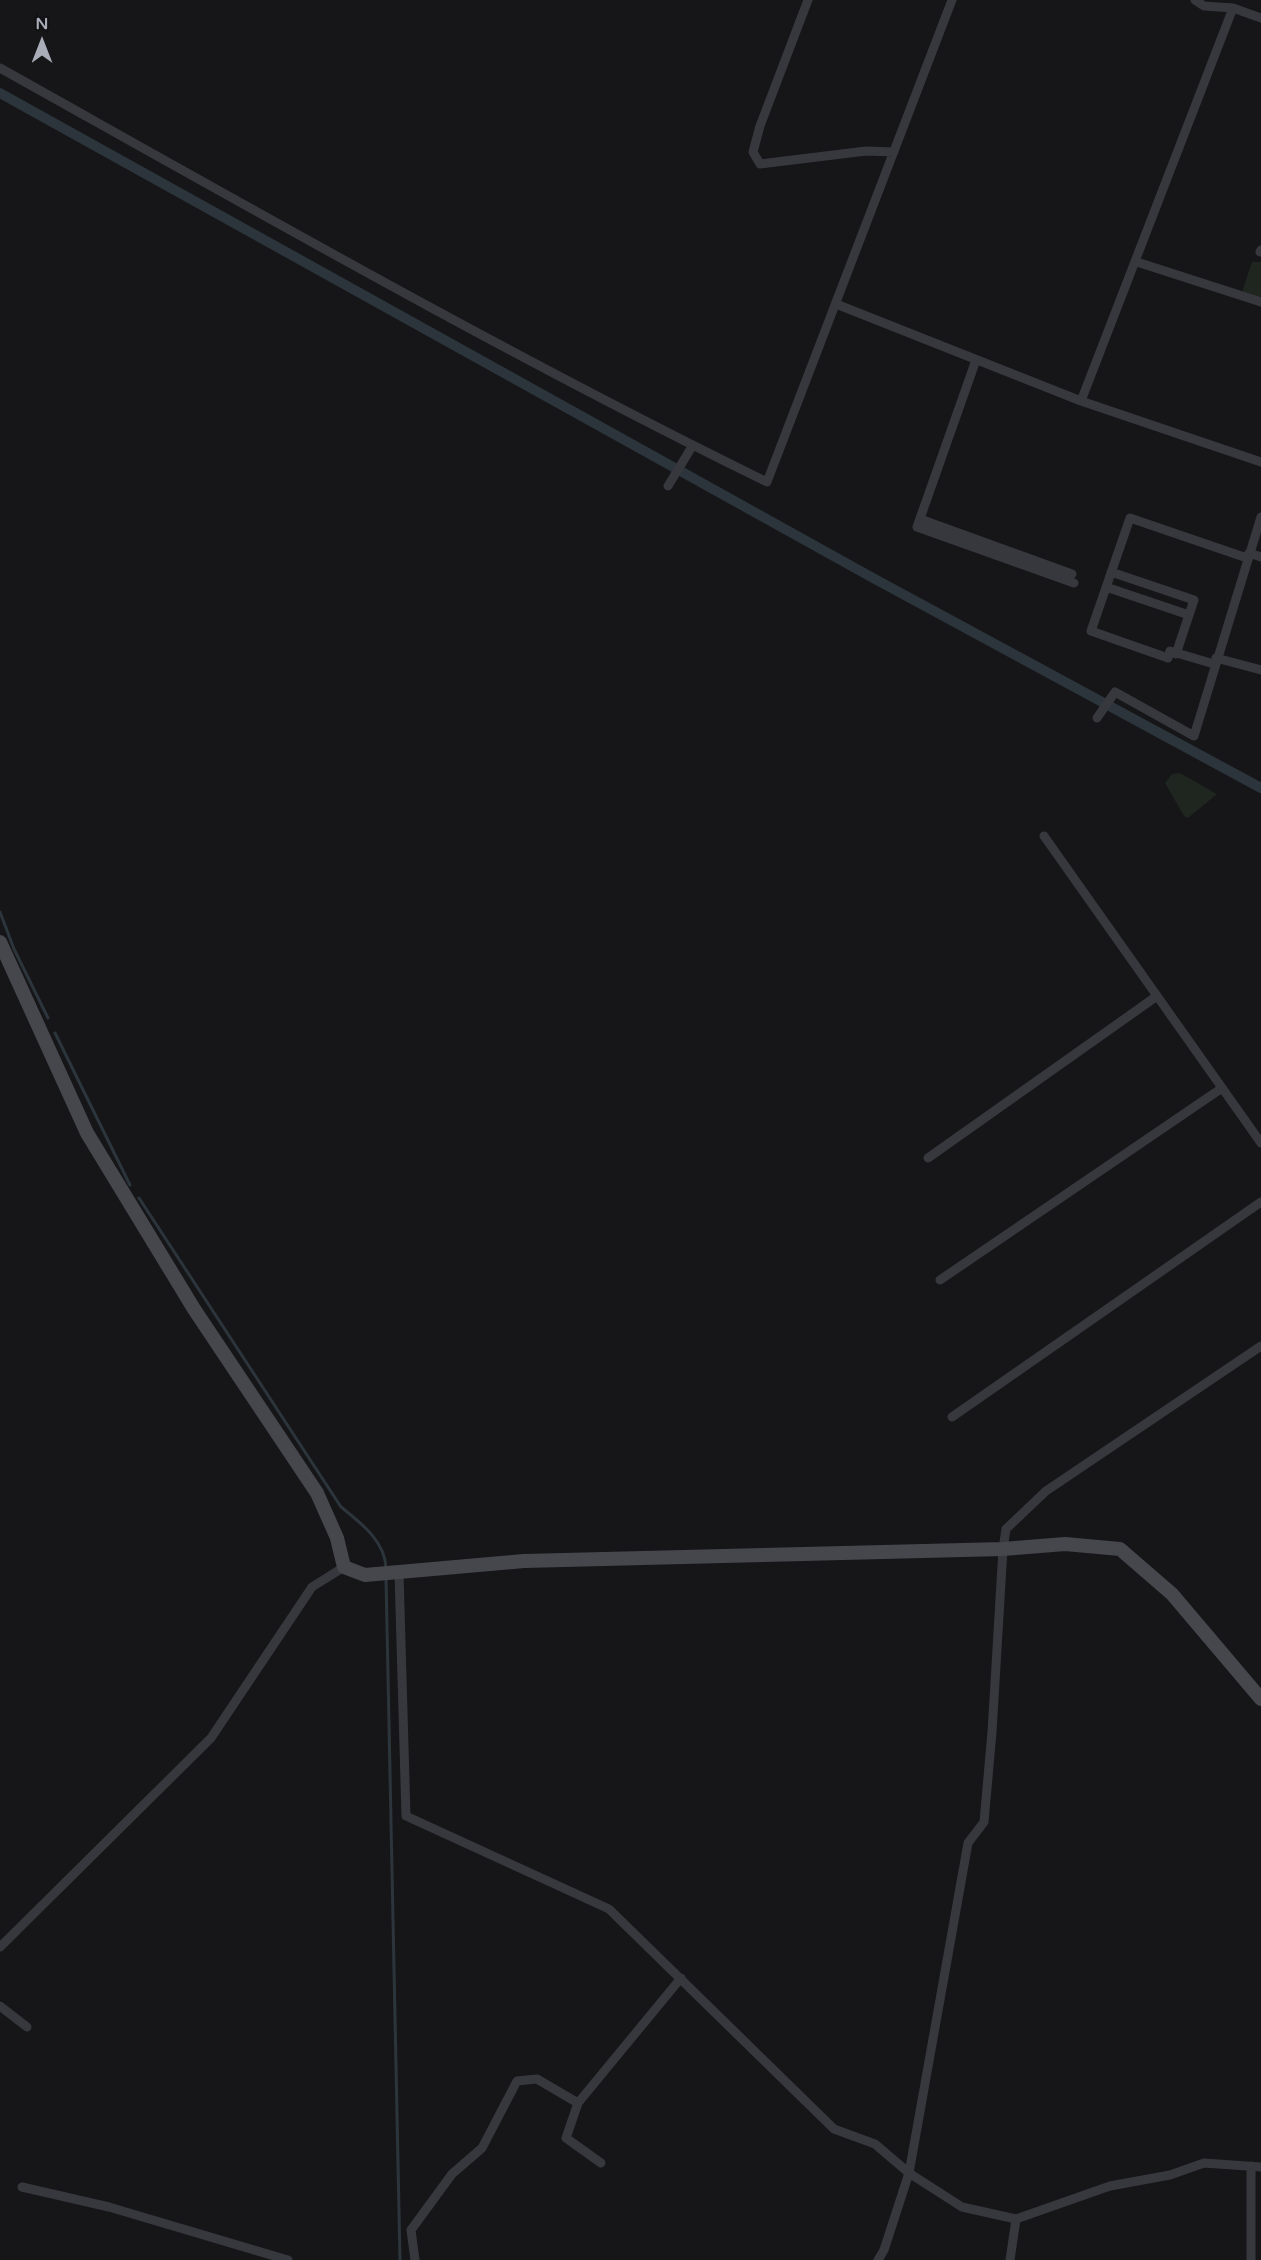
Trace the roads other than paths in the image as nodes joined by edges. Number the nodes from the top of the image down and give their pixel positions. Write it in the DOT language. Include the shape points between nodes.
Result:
graph roads {
  1 [pos="808,0"];
  2 [pos="952,0"];
  3 [pos="1195,0"];
  4 [pos="1233,8"];
  5 [pos="1261,18"];
  6 [pos="0,68"];
  7 [pos="894,152"];
  8 [pos="1137,262"];
  9 [pos="1261,302"];
  10 [pos="836,304"];
  11 [pos="976,360"];
  12 [pos="1081,400"];
  13 [pos="693,445"];
  14 [pos="1261,462"];
  15 [pos="668,486"];
  16 [pos="1261,517"];
  17 [pos="1248,556"];
  18 [pos="1261,557"];
  19 [pos="1111,572"];
  20 [pos="1073,578"];
  21 [pos="1106,587"];
  22 [pos="1190,615"];
  23 [pos="1176,654"];
  24 [pos="1215,661"];
  25 [pos="1261,670"];
  26 [pos="1097,718"];
  27 [pos="1044,836"];
  28 [pos="0,942"];
  29 [pos="1157,996"];
  30 [pos="1222,1088"];
  31 [pos="1261,1143"];
  32 [pos="928,1158"];
  33 [pos="1261,1202"];
  34 [pos="940,1280"];
  35 [pos="1261,1346"];
  36 [pos="952,1417"];
  37 [pos="1003,1549"];
  38 [pos="344,1567"];
  39 [pos="390,1573"];
  40 [pos="1261,1699"];
  41 [pos="0,1947"];
  42 [pos="681,1978"];
  43 [pos="0,2006"];
  44 [pos="27,2027"];
  45 [pos="578,2103"];
  46 [pos="601,2163"];
  47 [pos="1256,2166"];
  48 [pos="909,2173"];
  49 [pos="22,2187"];
  50 [pos="1016,2219"];
  51 [pos="261,2256"];
  52 [pos="288,2260"];
  53 [pos="415,2260"];
  54 [pos="878,2260"];
  55 [pos="1010,2260"];
  56 [pos="1251,2260"];
  1 -- 7 [label="street" via="760,126 753,152 756,158 760,164 776,164 866,151"];
  2 -- 7 [label="street"];
  3 -- 4 [label="street" via="1204,6"];
  4 -- 5 [label="street"];
  4 -- 8 [label="street"];
  6 -- 13 [label="street" via="340,258"];
  7 -- 10 [label="street"];
  8 -- 9 [label="street"];
  8 -- 12 [label="street"];
  10 -- 11 [label="street"];
  10 -- 13 [label="street" via="767,482"];
  11 -- 12 [label="street"];
  11 -- 20 [label="street" via="917,527"];
  12 -- 14 [label="street"];
  13 -- 15 [label="street"];
  16 -- 17 [label="street"];
  17 -- 18 [label="street"];
  17 -- 19 [label="street" via="1130,518"];
  17 -- 24 [label="street"];
  19 -- 21 [label="street"];
  19 -- 22 [label="street" via="1194,600"];
  21 -- 22 [label="street"];
  21 -- 23 [label="street" via="1091,631 1168,658 1170,651"];
  22 -- 23 [label="street"];
  23 -- 24 [label="street"];
  24 -- 25 [label="street"];
  24 -- 26 [label="street" via="1194,736 1115,692"];
  27 -- 29 [label="street"];
  28 -- 38 [label="street" via="87,1133 194,1309 317,1493 337,1538"];
  29 -- 30 [label="street"];
  29 -- 32 [label="street"];
  30 -- 31 [label="street"];
  30 -- 34 [label="street"];
  33 -- 36 [label="street"];
  35 -- 37 [label="street" via="1046,1491 1006,1529"];
  37 -- 39 [label="street" via="524,1561"];
  37 -- 40 [label="street" via="1065,1544 1120,1549 1172,1594"];
  37 -- 48 [label="street" via="984,1822 968,1843"];
  38 -- 39 [label="street" via="365,1575"];
  38 -- 41 [label="street" via="312,1587 211,1738"];
  39 -- 42 [label="street" via="406,1816 609,1909"];
  42 -- 45 [label="street"];
  42 -- 48 [label="street" via="834,2129 875,2144"];
  43 -- 44 [label="street"];
  45 -- 46 [label="street" via="566,2138"];
  45 -- 53 [label="street" via="537,2079 518,2081 482,2148 452,2174 411,2230"];
  47 -- 50 [label="street" via="1204,2163 1170,2175 1110,2186"];
  47 -- 56 [label="street"];
  48 -- 50 [label="street" via="962,2207"];
  48 -- 54 [label="street"];
  49 -- 51 [label="street" via="110,2207"];
  50 -- 55 [label="street"];
  51 -- 52 [label="street"];
}
